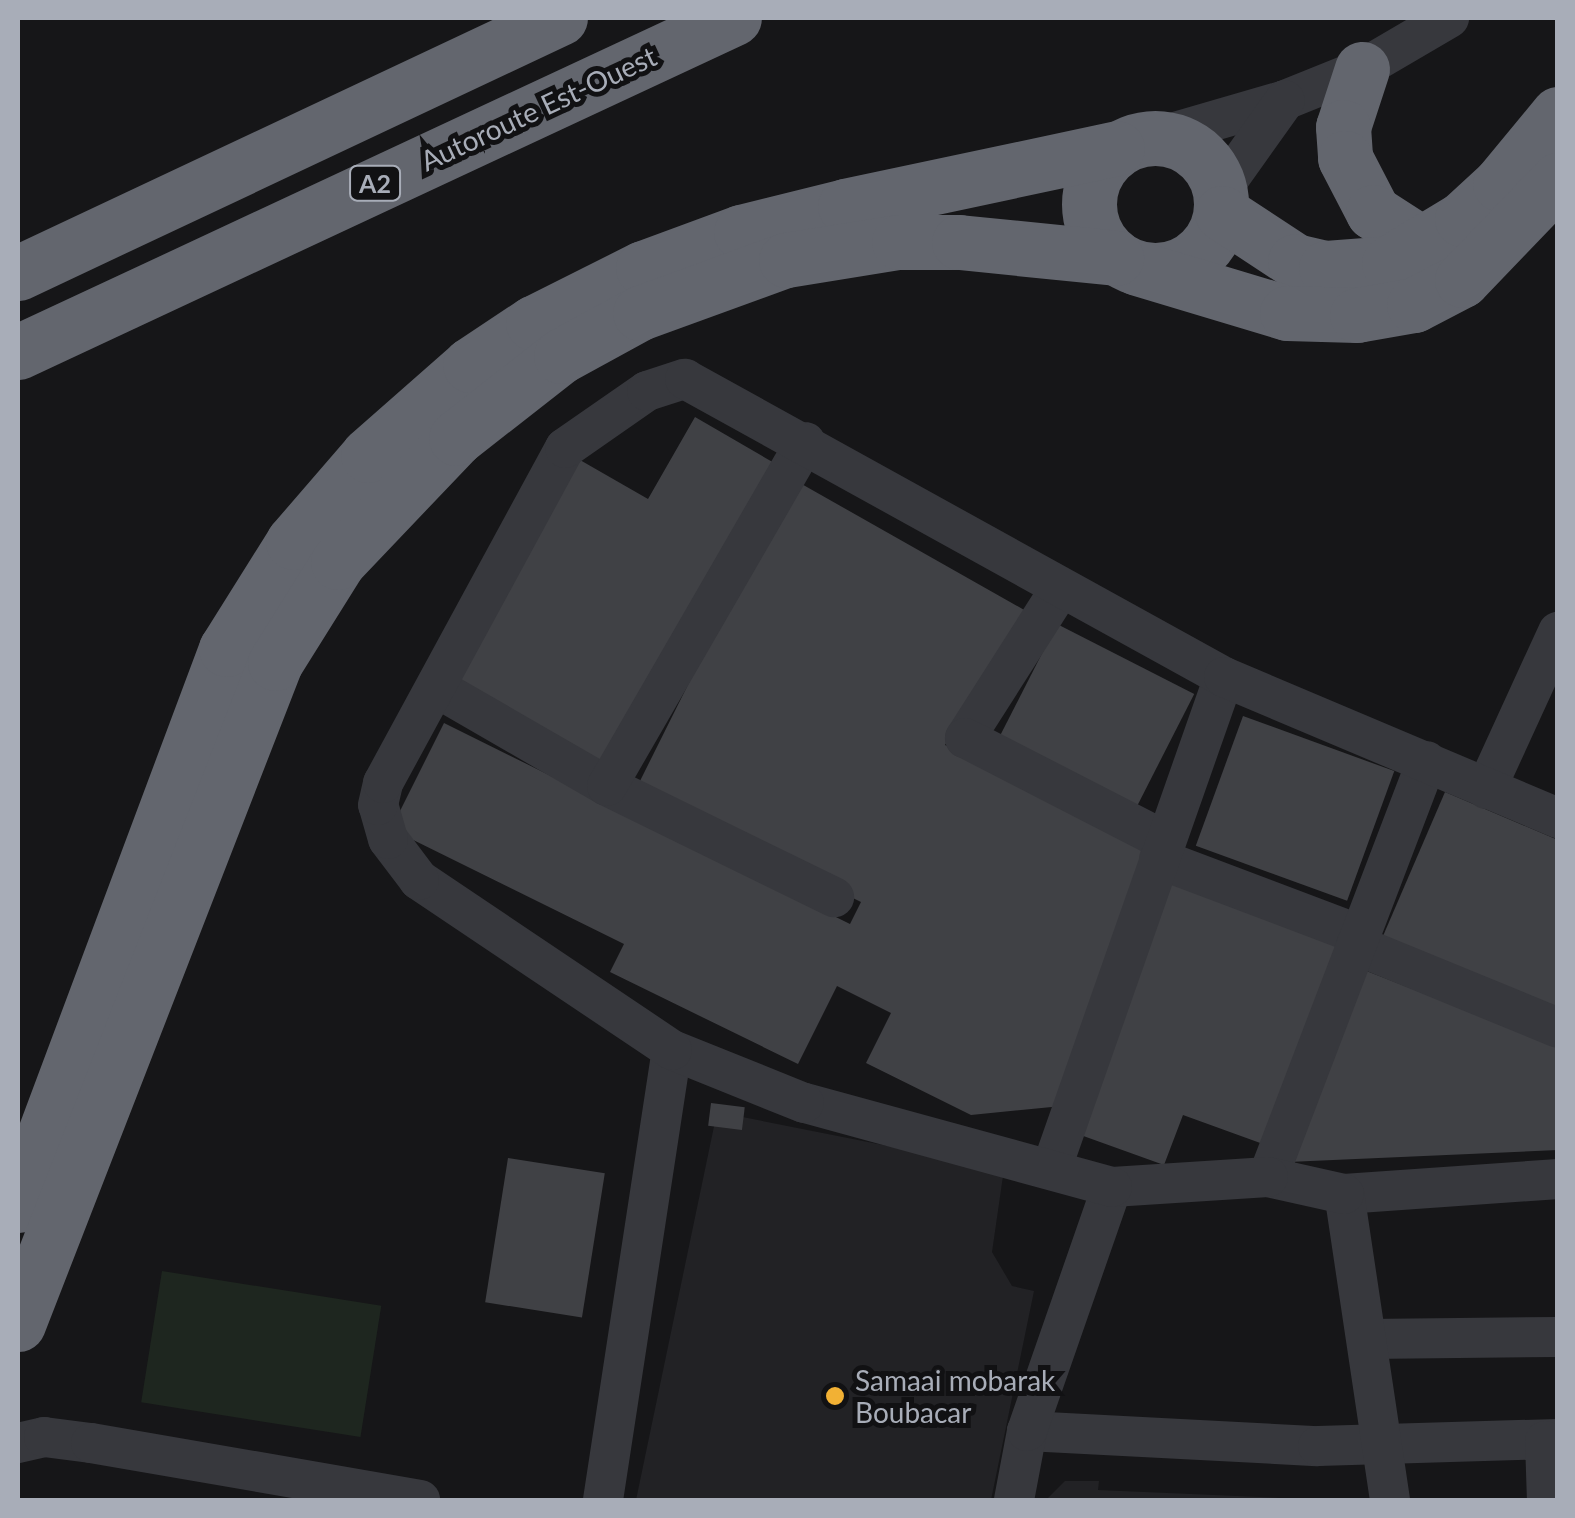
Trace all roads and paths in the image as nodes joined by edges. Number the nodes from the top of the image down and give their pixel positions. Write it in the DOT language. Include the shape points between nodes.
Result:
graph roads {
  1 [pos="560,18"];
  2 [pos="734,18"];
  3 [pos="1449,18"];
  4 [pos="1362,69"];
  5 [pos="1285,100"];
  6 [pos="1558,114"];
  7 [pos="1138,142"];
  8 [pos="1558,180"];
  9 [pos="1221,202"];
  10 [pos="1424,245"];
  11 [pos="1126,262"];
  12 [pos="188,269"];
  13 [pos="18,272"];
  14 [pos="18,352"];
  15 [pos="18,390"];
  16 [pos="806,442"];
  17 [pos="1060,589"];
  18 [pos="1558,632"];
  19 [pos="1224,677"];
  20 [pos="437,688"];
  21 [pos="1428,761"];
  22 [pos="607,786"];
  23 [pos="1486,789"];
  24 [pos="1558,818"];
  25 [pos="1162,850"];
  26 [pos="834,898"];
  27 [pos="1358,940"];
  28 [pos="1558,1028"];
  29 [pos="672,1050"];
  30 [pos="1052,1167"];
  31 [pos="1268,1177"];
  32 [pos="1558,1179"];
  33 [pos="1112,1187"];
  34 [pos="1344,1194"];
  35 [pos="18,1205"];
  36 [pos="18,1324"];
  37 [pos="1558,1337"];
  38 [pos="1367,1339"];
  39 [pos="1027,1431"];
  40 [pos="1551,1440"];
  41 [pos="18,1442"];
  42 [pos="1383,1442"];
  43 [pos="420,1500"];
  44 [pos="604,1500"];
  45 [pos="1014,1500"];
  46 [pos="1390,1500"];
  47 [pos="1547,1500"];
  1 -- 13 [label="highway"];
  2 -- 12 [label="highway, Autoroute Est-Ouest / A2"];
  3 -- 4 [label="street"];
  4 -- 5 [label="street"];
  4 -- 10 [label="highway" via="1343,127 1355,187 1396,232"];
  5 -- 7 [label="street"];
  5 -- 9 [label="street"];
  6 -- 10 [label="highway" via="1500,184"];
  7 -- 9 [label="highway" via="1198,152"];
  7 -- 11 [label="highway" via="1102,163 1088,202 1101,243"];
  7 -- 35 [label="highway" via="793,219 644,268 533,323 470,365 368,454 293,542 226,649"];
  8 -- 11 [label="highway" via="1462,280 1414,306 1357,316 1287,313"];
  9 -- 10 [label="highway" via="1271,249 1326,268 1389,263"];
  9 -- 11 [label="highway" via="1201,253 1159,270"];
  11 -- 36 [label="highway" via="960,242 881,244 786,260 640,313 561,356 456,438 338,562 276,663"];
  12 -- 14 [label="highway, Autoroute Est-Ouest / A2"];
  12 -- 15 [label="highway"];
  16 -- 17 [label="street"];
  16 -- 20 [label="street" via="685,380 620,407 565,448"];
  16 -- 22 [label="street"];
  17 -- 19 [label="street"];
  17 -- 25 [label="street" via="964,738"];
  18 -- 23 [label="street"];
  19 -- 21 [label="street"];
  19 -- 25 [label="street"];
  20 -- 22 [label="street"];
  20 -- 29 [label="street" via="383,783 378,805 388,839 419,880 462,915"];
  21 -- 23 [label="street"];
  21 -- 27 [label="street"];
  22 -- 26 [label="street"];
  23 -- 24 [label="street"];
  25 -- 27 [label="street"];
  25 -- 30 [label="street"];
  27 -- 28 [label="street"];
  27 -- 31 [label="street"];
  29 -- 30 [label="street" via="804,1103"];
  29 -- 44 [label="street"];
  30 -- 33 [label="street"];
  31 -- 33 [label="street"];
  31 -- 34 [label="street"];
  32 -- 34 [label="street"];
  33 -- 39 [label="street"];
  34 -- 38 [label="street"];
  37 -- 38 [label="street"];
  38 -- 42 [label="street"];
  39 -- 42 [label="street" via="1318,1446"];
  39 -- 45 [label="street"];
  40 -- 42 [label="street"];
  40 -- 47 [label="street"];
  41 -- 43 [label="street" via="91,1442"];
  42 -- 46 [label="street"];
}
